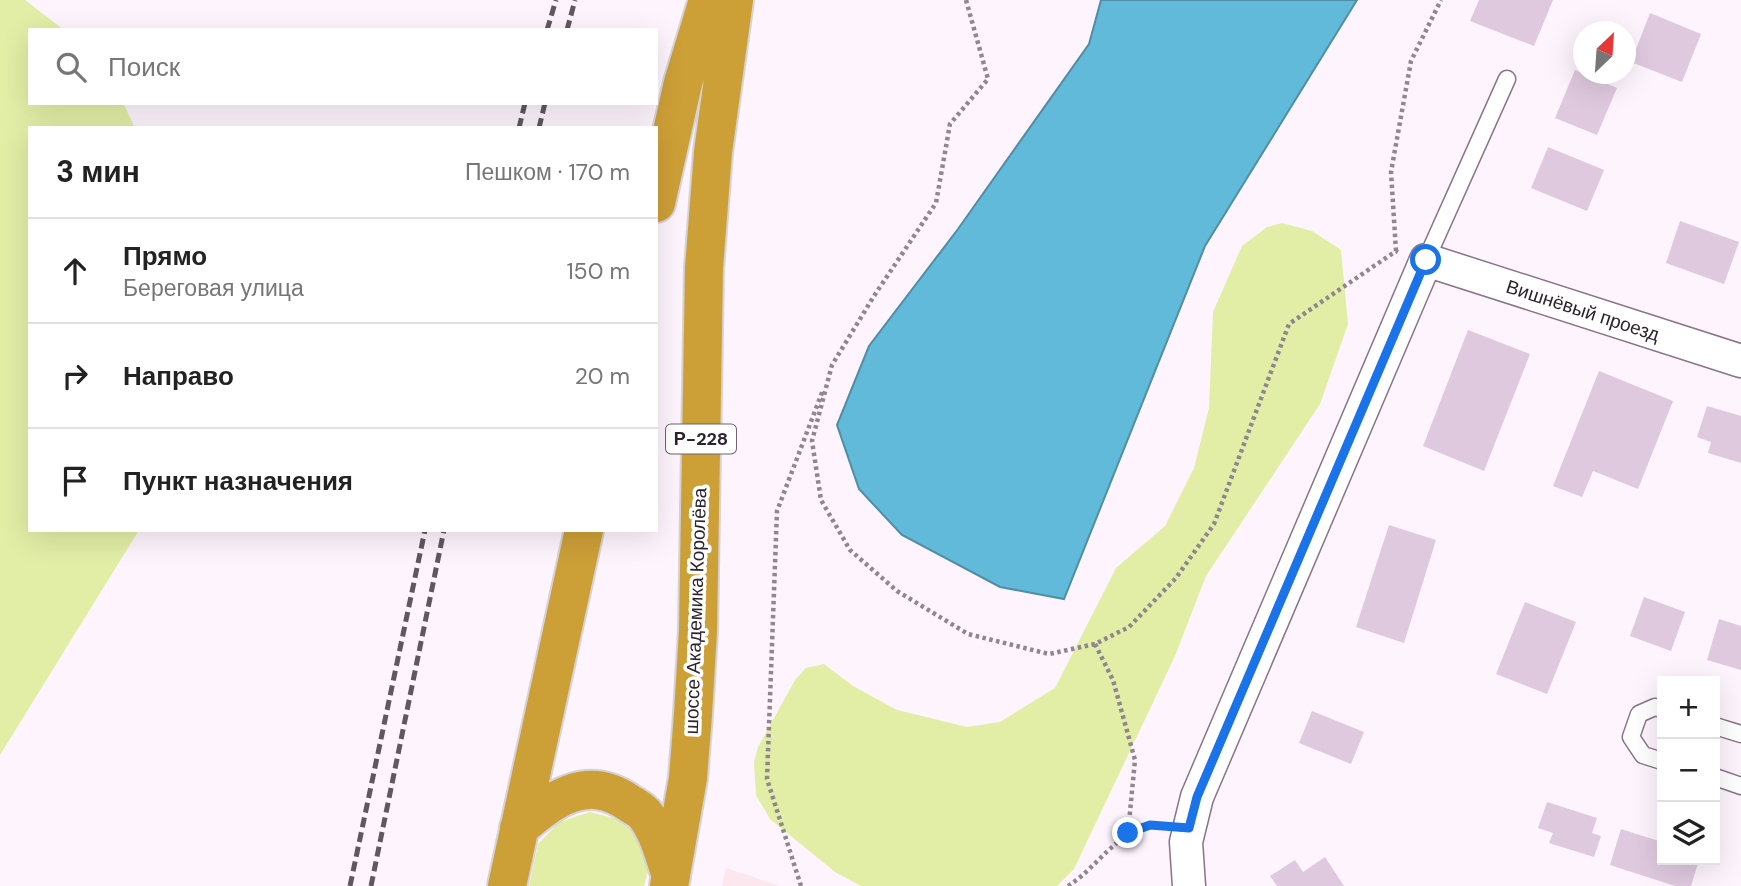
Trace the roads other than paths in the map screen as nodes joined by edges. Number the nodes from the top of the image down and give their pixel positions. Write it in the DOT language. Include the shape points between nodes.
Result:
graph roads {
  1 [pos="708,0"];
  2 [pos="734,0"];
  3 [pos="1507,79"];
  4 [pos="658,194"];
  5 [pos="1426,260"];
  6 [pos="1741,361"];
  7 [pos="584,532"];
  8 [pos="1657,708"];
  9 [pos="1720,728"];
  10 [pos="1741,734"];
  11 [pos="1657,759"];
  12 [pos="1720,780"];
  13 [pos="1741,786"];
  14 [pos="519,828"];
  15 [pos="670,882"];
  16 [pos="507,886"];
  17 [pos="1189,886"];
  1 -- 4 [label="highway" via="682,83"];
  2 -- 15 [label="highway, шоссе Академика Королёва / Р-228" via="713,152 705,255 698,631 688,778"];
  3 -- 5 [label="lane"];
  5 -- 6 [label="street, Вишнёвый проезд"];
  5 -- 17 [label="street" via="1197,797 1186,842"];
  7 -- 14 [label="highway"];
  8 -- 11 [label="lane" via="1639,714 1631,737 1643,755"];
  9 -- 10 [label="lane"];
  12 -- 13 [label="lane"];
  14 -- 15 [label="highway" via="548,803 580,790 615,793 645,814 660,842"];
  14 -- 16 [label="highway"];
}
